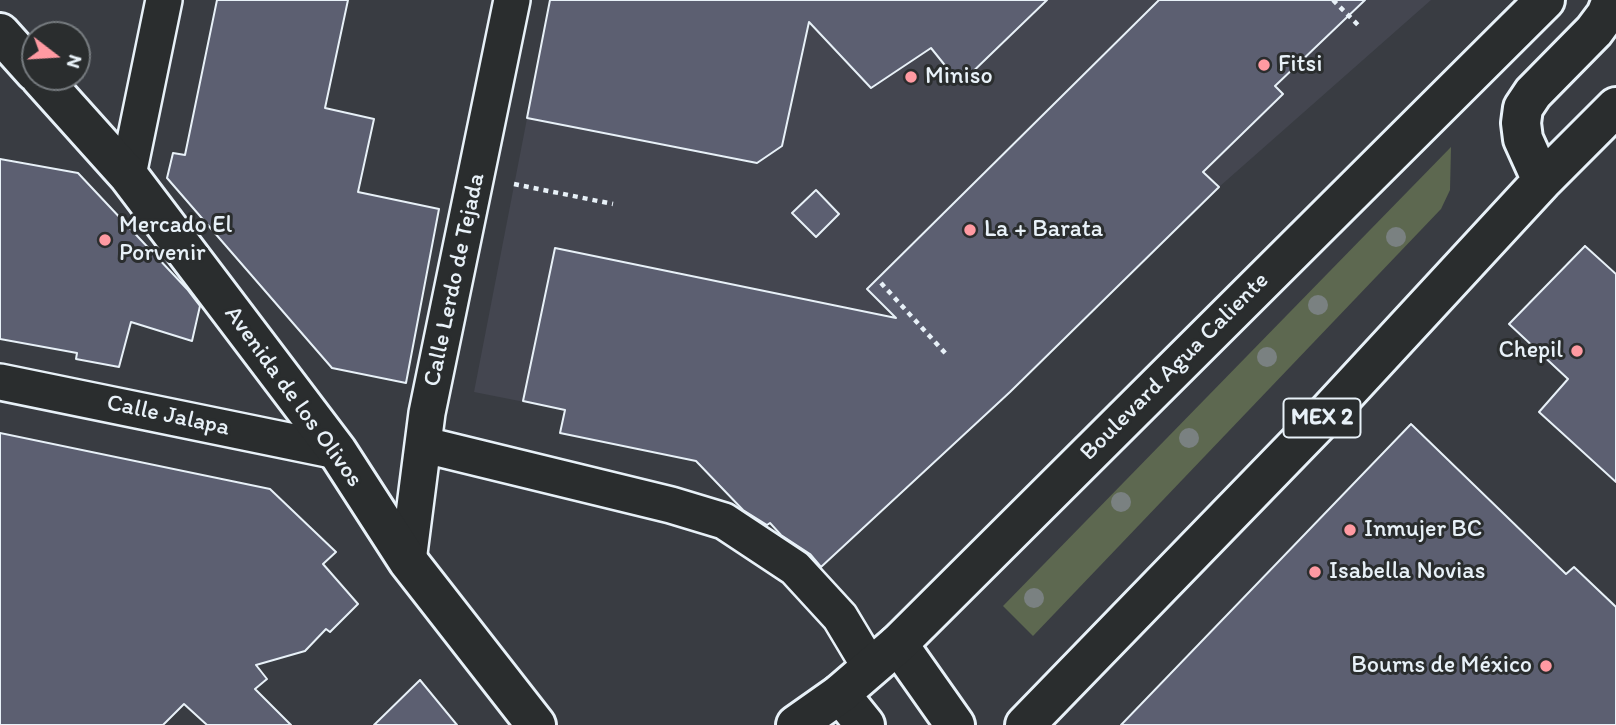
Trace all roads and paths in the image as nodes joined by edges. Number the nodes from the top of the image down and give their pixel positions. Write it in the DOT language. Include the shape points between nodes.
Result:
graph roads {
  1 [pos="164,0"];
  2 [pos="512,0"];
  3 [pos="1333,0"];
  4 [pos="1545,0"];
  5 [pos="1612,0"];
  6 [pos="1358,25"];
  7 [pos="0,33"];
  8 [pos="21,56"];
  9 [pos="53,91"];
  10 [pos="1616,107"];
  11 [pos="128,175"];
  12 [pos="1542,181"];
  13 [pos="510,183"];
  14 [pos="613,204"];
  15 [pos="881,283"];
  16 [pos="946,354"];
  17 [pos="0,382"];
  18 [pos="425,445"];
  19 [pos="337,451"];
  20 [pos="408,561"];
  21 [pos="884,655"];
  22 [pos="840,694"];
  23 [pos="536,725"];
  24 [pos="796,725"];
  25 [pos="865,725"];
  26 [pos="955,725"];
  27 [pos="1025,725"];
  1 -- 11 [label="street"];
  2 -- 18 [label="street, Calle Lerdo de Tejada" via="427,413"];
  3 -- 6 [label="path"];
  4 -- 21 [label="main road, Boulevard Agua Caliente"];
  5 -- 12 [label="main road" via="1594,31 1523,108 1523,139"];
  7 -- 8 [label="main road"];
  9 -- 11 [label="main road, Avenida de los Olivos"];
  10 -- 12 [label="main road, MEX 2"];
  11 -- 19 [label="main road, Avenida de los Olivos"];
  12 -- 27 [label="main road, MEX 2" via="1321,419"];
  13 -- 14 [label="path"];
  15 -- 16 [label="path"];
  17 -- 19 [label="street, Calle Jalapa"];
  18 -- 20 [label="street, Calle Lerdo de Tejada"];
  18 -- 21 [label="street" via="724,521 795,568 840,617"];
  19 -- 20 [label="main road, Avenida de los Olivos"];
  20 -- 23 [label="main road, Avenida de los Olivos"];
  21 -- 22 [label="main road, Boulevard Agua Caliente"];
  21 -- 26 [label="main road"];
  22 -- 24 [label="main road, Boulevard Agua Caliente"];
  22 -- 25 [label="main road"];
}
